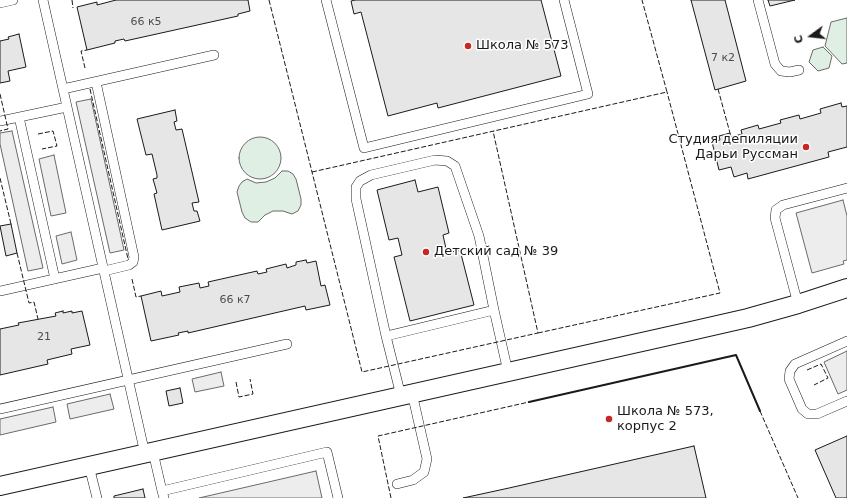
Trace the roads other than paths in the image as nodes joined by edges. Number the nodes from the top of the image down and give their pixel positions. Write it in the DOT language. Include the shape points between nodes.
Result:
graph roads {
  1 [pos="13,0"];
  2 [pos="43,0"];
  3 [pos="326,0"];
  4 [pos="564,0"];
  5 [pos="758,0"];
  6 [pos="0,3"];
  7 [pos="214,55"];
  8 [pos="799,70"];
  9 [pos="96,82"];
  10 [pos="63,90"];
  11 [pos="67,107"];
  12 [pos="19,117"];
  13 [pos="0,122"];
  14 [pos="847,188"];
  15 [pos="103,269"];
  16 [pos="55,279"];
  17 [pos="847,288"];
  18 [pos="0,291"];
  19 [pos="798,304"];
  20 [pos="494,310"];
  21 [pos="386,336"];
  22 [pos="847,341"];
  23 [pos="287,344"];
  24 [pos="508,372"];
  25 [pos="128,380"];
  26 [pos="406,395"];
  27 [pos="847,401"];
  28 [pos="0,409"];
  29 [pos="149,452"];
  30 [pos="89,466"];
  31 [pos="397,484"];
  32 [pos="0,486"];
  33 [pos="163,495"];
  34 [pos="97,498"];
  35 [pos="338,498"];
  1 -- 6 [label="lane"];
  2 -- 10 [label="lane"];
  3 -- 4 [label="lane" via="364,148 588,94"];
  5 -- 8 [label="lane" via="775,64 781,71"];
  7 -- 9 [label="lane"];
  9 -- 10 [label="lane"];
  9 -- 15 [label="lane" via="134,257 134,262 129,265"];
  10 -- 11 [label="lane"];
  11 -- 12 [label="lane"];
  11 -- 15 [label="lane"];
  12 -- 13 [label="lane"];
  12 -- 16 [label="lane"];
  14 -- 19 [label="lane" via="783,205 776,210 775,218"];
  15 -- 16 [label="lane"];
  15 -- 25 [label="lane"];
  16 -- 18 [label="lane"];
  17 -- 19 [label="street"];
  19 -- 24 [label="street" via="748,318"];
  20 -- 21 [label="lane"];
  20 -- 21 [label="lane" via="479,236 455,166 447,161 435,160 371,175 360,181 356,187 356,199"];
  20 -- 24 [label="lane"];
  21 -- 26 [label="lane"];
  22 -- 27 [label="lane" via="795,364 790,371 789,379 802,409 808,414 817,414"];
  23 -- 25 [label="lane"];
  24 -- 26 [label="street"];
  25 -- 28 [label="lane"];
  25 -- 29 [label="lane"];
  26 -- 29 [label="street"];
  26 -- 31 [label="lane" via="427,459 424,472 413,480"];
  29 -- 30 [label="street"];
  29 -- 33 [label="lane"];
  30 -- 32 [label="street"];
  30 -- 34 [label="lane"];
  33 -- 35 [label="lane" via="327,452"];
}
